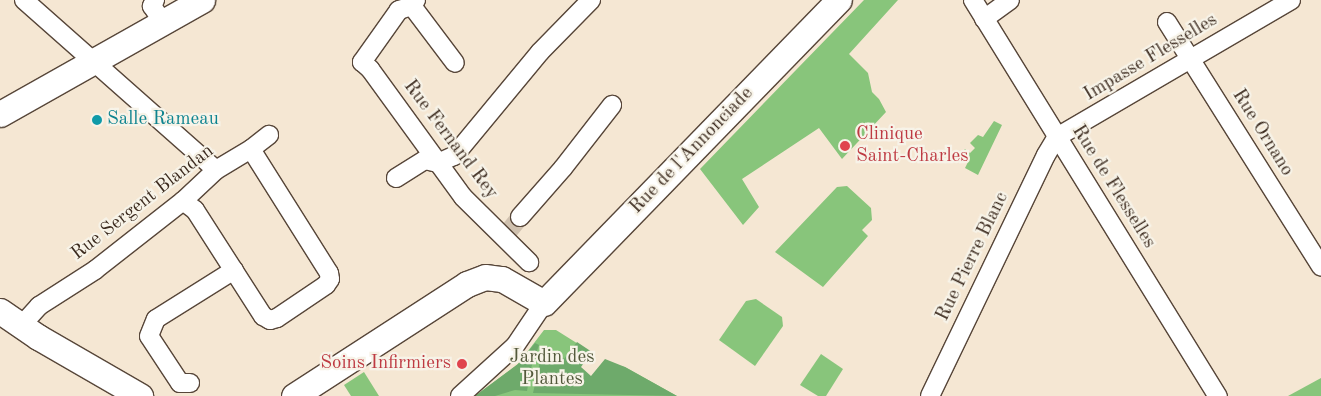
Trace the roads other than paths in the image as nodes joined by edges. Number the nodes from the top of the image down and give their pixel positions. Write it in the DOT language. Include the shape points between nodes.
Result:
graph roads {
  1 [pos="24,0"];
  2 [pos="202,0"];
  3 [pos="592,0"];
  4 [pos="839,0"];
  5 [pos="973,0"];
  6 [pos="1010,0"];
  7 [pos="1291,0"];
  8 [pos="414,3"];
  9 [pos="158,11"];
  10 [pos="984,19"];
  11 [pos="1167,22"];
  12 [pos="1191,58"];
  13 [pos="93,60"];
  14 [pos="455,63"];
  15 [pos="612,105"];
  16 [pos="0,114"];
  17 [pos="269,135"];
  18 [pos="1058,138"];
  19 [pos="251,149"];
  20 [pos="438,163"];
  21 [pos="216,170"];
  22 [pos="396,178"];
  23 [pos="183,201"];
  24 [pos="520,217"];
  25 [pos="529,262"];
  26 [pos="1321,267"];
  27 [pos="234,270"];
  28 [pos="544,303"];
  29 [pos="0,311"];
  30 [pos="21,326"];
  31 [pos="190,383"];
  32 [pos="140,396"];
  33 [pos="294,396"];
  34 [pos="460,396"];
  35 [pos="930,396"];
  36 [pos="1218,396"];
  1 -- 13 [label="street"];
  2 -- 9 [label="street"];
  3 -- 20 [label="street" via="540,52 454,156"];
  4 -- 28 [label="street, Rue de l'Annonciade"];
  5 -- 10 [label="street, Rue de Flesselles"];
  6 -- 10 [label="street"];
  7 -- 12 [label="street, Impasse Flesselles"];
  8 -- 14 [label="street"];
  8 -- 20 [label="street, Rue Fernand Rey" via="399,10 362,62"];
  9 -- 13 [label="street"];
  10 -- 18 [label="street, Rue de Flesselles"];
  11 -- 12 [label="street, Rue Ornano"];
  12 -- 18 [label="street, Impasse Flesselles"];
  12 -- 26 [label="street, Rue Ornano"];
  13 -- 16 [label="street"];
  13 -- 21 [label="street"];
  15 -- 24 [label="street"];
  17 -- 19 [label="street, Rue Sergent Blandan"];
  18 -- 35 [label="street, Rue Pierre Blanc" via="1046,155"];
  18 -- 36 [label="street, Rue de Flesselles"];
  19 -- 21 [label="street, Rue Sergent Blandan"];
  19 -- 27 [label="street" via="329,272 330,279 303,301 270,320 263,316"];
  20 -- 22 [label="street" via="425,160"];
  20 -- 25 [label="street, Rue Fernand Rey" via="463,197"];
  21 -- 23 [label="street, Rue Sergent Blandan"];
  23 -- 27 [label="street" via="195,210"];
  23 -- 30 [label="street, Rue Sergent Blandan" via="95,270 39,306"];
  27 -- 31 [label="street" via="156,319 149,336 180,383"];
  28 -- 33 [label="street" via="502,279 486,277 467,284"];
  28 -- 34 [label="street" via="516,346"];
  29 -- 30 [label="street"];
  30 -- 32 [label="street"];
}
